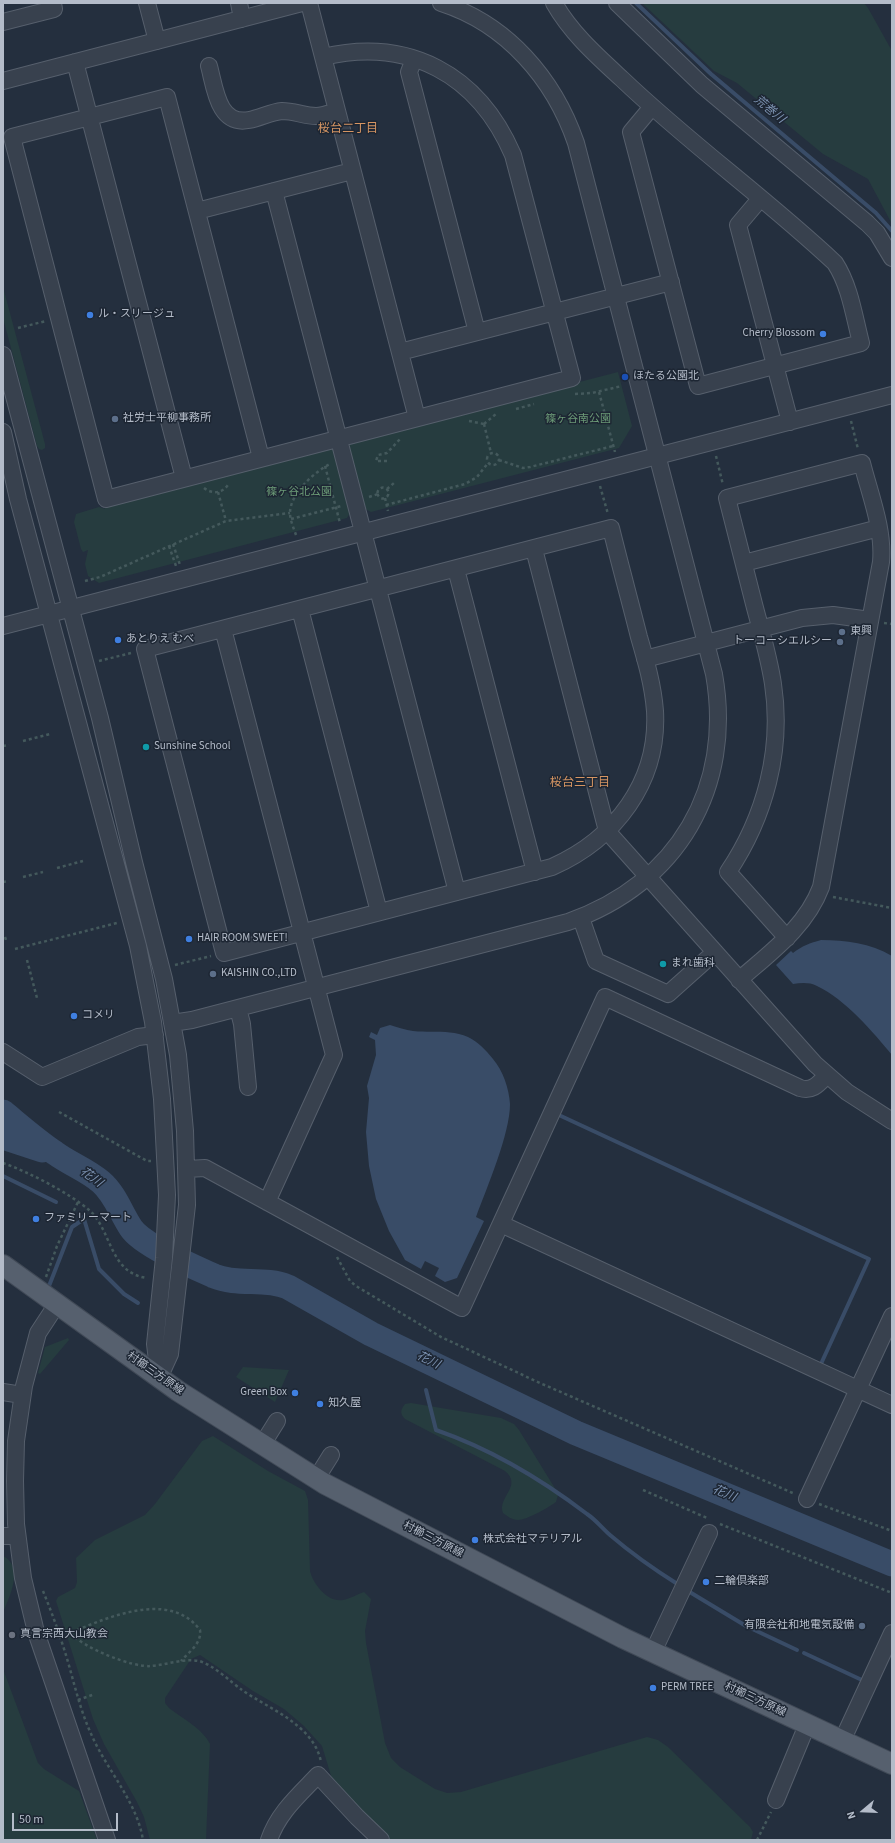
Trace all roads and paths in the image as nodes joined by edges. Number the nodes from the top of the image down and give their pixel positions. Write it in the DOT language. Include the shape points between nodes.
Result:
graph roads {
  1 [pos="52,3"];
  2 [pos="147,3"];
  3 [pos="239,3"];
  4 [pos="302,3"];
  5 [pos="309,3"];
  6 [pos="441,3"];
  7 [pos="554,3"];
  8 [pos="617,3"];
  9 [pos="242,18"];
  10 [pos="3,22"];
  11 [pos="157,41"];
  12 [pos="323,57"];
  13 [pos="414,59"];
  14 [pos="75,62"];
  15 [pos="209,66"];
  16 [pos="3,81"];
  17 [pos="651,108"];
  18 [pos="337,111"];
  19 [pos="89,117"];
  20 [pos="352,171"];
  21 [pos="274,191"];
  22 [pos="760,199"];
  23 [pos="197,211"];
  24 [pos="892,258"];
  25 [pos="671,282"];
  26 [pos="616,296"];
  27 [pos="555,312"];
  28 [pos="59,318"];
  29 [pos="18,328"];
  30 [pos="477,332"];
  31 [pos="400,352"];
  32 [pos="3,355"];
  33 [pos="775,366"];
  34 [pos="622,386"];
  35 [pos="600,392"];
  36 [pos="572,394"];
  37 [pos="892,395"];
  38 [pos="539,402"];
  39 [pos="510,410"];
  40 [pos="499,412"];
  41 [pos="417,418"];
  42 [pos="463,420"];
  43 [pos="851,421"];
  44 [pos="790,422"];
  45 [pos="484,424"];
  46 [pos="3,432"];
  47 [pos="404,436"];
  48 [pos="339,438"];
  49 [pos="613,446"];
  50 [pos="491,452"];
  51 [pos="615,452"];
  52 [pos="657,456"];
  53 [pos="716,456"];
  54 [pos="261,458"];
  55 [pos="499,460"];
  56 [pos="336,461"];
  57 [pos="387,461"];
  58 [pos="488,463"];
  59 [pos="862,463"];
  60 [pos="325,466"];
  61 [pos="184,478"];
  62 [pos="394,483"];
  63 [pos="600,486"];
  64 [pos="387,489"];
  65 [pos="218,492"];
  66 [pos="385,498"];
  67 [pos="727,498"];
  68 [pos="343,505"];
  69 [pos="386,505"];
  70 [pos="336,507"];
  71 [pos="388,511"];
  72 [pos="290,513"];
  73 [pos="291,519"];
  74 [pos="226,520"];
  75 [pos="340,523"];
  76 [pos="611,528"];
  77 [pos="879,528"];
  78 [pos="364,532"];
  79 [pos="296,535"];
  80 [pos="173,544"];
  81 [pos="169,546"];
  82 [pos="534,548"];
  83 [pos="179,562"];
  84 [pos="175,563"];
  85 [pos="744,564"];
  86 [pos="456,569"];
  87 [pos="85,581"];
  88 [pos="378,589"];
  89 [pos="70,608"];
  90 [pos="300,609"];
  91 [pos="49,614"];
  92 [pos="870,620"];
  93 [pos="3,626"];
  94 [pos="223,629"];
  95 [pos="761,629"];
  96 [pos="706,643"];
  97 [pos="145,649"];
  98 [pos="645,659"];
  99 [pos="99,662"];
  100 [pos="50,734"];
  101 [pos="24,741"];
  102 [pos="9,745"];
  103 [pos="3,746"];
  104 [pos="607,831"];
  105 [pos="83,862"];
  106 [pos="57,868"];
  107 [pos="43,872"];
  108 [pos="535,872"];
  109 [pos="23,877"];
  110 [pos="648,878"];
  111 [pos="9,881"];
  112 [pos="3,882"];
  113 [pos="457,892"];
  114 [pos="818,895"];
  115 [pos="892,908"];
  116 [pos="379,912"];
  117 [pos="581,918"];
  118 [pos="117,923"];
  119 [pos="302,932"];
  120 [pos="787,938"];
  121 [pos="15,949"];
  122 [pos="715,952"];
  123 [pos="224,953"];
  124 [pos="27,960"];
  125 [pos="175,966"];
  126 [pos="740,980"];
  127 [pos="316,988"];
  128 [pos="37,998"];
  129 [pos="238,1008"];
  130 [pos="172,1023"];
  131 [pos="155,1035"];
  132 [pos="3,1052"];
  133 [pos="827,1075"];
  134 [pos="248,1087"];
  135 [pos="59,1112"];
  136 [pos="892,1121"];
  137 [pos="147,1161"];
  138 [pos="3,1163"];
  139 [pos="187,1169"];
  140 [pos="78,1202"];
  141 [pos="266,1202"];
  142 [pos="500,1224"];
  143 [pos="333,1254"];
  144 [pos="3,1265"];
  145 [pos="144,1278"];
  146 [pos="38,1291"];
  147 [pos="57,1304"];
  148 [pos="892,1316"];
  149 [pos="159,1378"];
  150 [pos="858,1389"];
  151 [pos="3,1392"];
  152 [pos="22,1395"];
  153 [pos="892,1404"];
  154 [pos="277,1421"];
  155 [pos="262,1445"];
  156 [pos="331,1455"];
  157 [pos="316,1479"];
  158 [pos="9,1481"];
  159 [pos="643,1490"];
  160 [pos="807,1499"];
  161 [pos="892,1531"];
  162 [pos="709,1533"];
  163 [pos="10,1536"];
  164 [pos="42,1589"];
  165 [pos="892,1593"];
  166 [pos="71,1633"];
  167 [pos="892,1633"];
  168 [pos="61,1637"];
  169 [pos="653,1652"];
  170 [pos="181,1661"];
  171 [pos="94,1694"];
  172 [pos="78,1700"];
  173 [pos="807,1725"];
  174 [pos="842,1741"];
  175 [pos="892,1764"];
  176 [pos="318,1775"];
  177 [pos="776,1800"];
  178 [pos="107,1840"];
  179 [pos="143,1840"];
  180 [pos="269,1840"];
  181 [pos="381,1840"];
  182 [pos="757,1840"];
  1 -- 10 [label="street" via="54,9"];
  2 -- 11 [label="street"];
  3 -- 9 [label="street"];
  4 -- 9 [label="street"];
  5 -- 12 [label="street"];
  6 -- 26 [label="street" via="463,12 497,32 526,58 551,89 576,143"];
  7 -- 17 [label="street" via="572,29 592,51"];
  8 -- 24 [label="street" via="702,85 867,223 877,233"];
  9 -- 11 [label="street"];
  11 -- 14 [label="street"];
  12 -- 13 [label="street" via="346,52 377,51"];
  12 -- 18 [label="street"];
  13 -- 27 [label="street" via="445,72 469,90 486,108 506,138 517,166"];
  13 -- 30 [label="street" via="409,72"];
  14 -- 16 [label="street"];
  14 -- 19 [label="street"];
  15 -- 18 [label="street" via="221,108 233,119 250,120 282,112 317,116"];
  17 -- 22 [label="street"];
  17 -- 25 [label="street" via="632,132"];
  18 -- 20 [label="street"];
  19 -- 23 [label="street" via="167,97"];
  19 -- 28 [label="street" via="12,137"];
  19 -- 61 [label="street"];
  20 -- 21 [label="street"];
  20 -- 31 [label="street"];
  21 -- 23 [label="street"];
  21 -- 48 [label="street"];
  22 -- 33 [label="street" via="738,225"];
  22 -- 33 [label="street" via="835,262 846,286 861,343"];
  23 -- 54 [label="street"];
  25 -- 26 [label="street"];
  25 -- 33 [label="street" via="698,386"];
  26 -- 27 [label="street"];
  26 -- 52 [label="street"];
  27 -- 30 [label="street"];
  27 -- 41 [label="street" via="572,378"];
  28 -- 29 [label="path"];
  28 -- 61 [label="street" via="106,499"];
  30 -- 31 [label="street"];
  31 -- 41 [label="street"];
  32 -- 89 [label="street"];
  33 -- 44 [label="street"];
  34 -- 35 [label="path"];
  35 -- 36 [label="path"];
  35 -- 49 [label="path"];
  37 -- 44 [label="street"];
  38 -- 39 [label="path"];
  40 -- 45 [label="path"];
  41 -- 48 [label="street"];
  42 -- 45 [label="path"];
  43 -- 59 [label="path"];
  44 -- 52 [label="street"];
  45 -- 50 [label="path"];
  46 -- 91 [label="street"];
  47 -- 57 [label="path" via="387,453 378,455 376,461"];
  48 -- 54 [label="street"];
  48 -- 78 [label="street"];
  49 -- 51 [label="path"];
  49 -- 55 [label="path" via="530,467 516,467"];
  50 -- 55 [label="path" via="497,454"];
  50 -- 58 [label="path" via="487,457"];
  52 -- 78 [label="street"];
  52 -- 96 [label="street"];
  53 -- 67 [label="path"];
  54 -- 61 [label="street"];
  55 -- 58 [label="path" via="494,464"];
  56 -- 60 [label="path"];
  58 -- 69 [label="path" via="477,477 465,484"];
  59 -- 67 [label="street"];
  59 -- 77 [label="street"];
  60 -- 70 [label="path"];
  60 -- 72 [label="path" via="303,485"];
  62 -- 64 [label="path"];
  63 -- 76 [label="path"];
  64 -- 66 [label="path" via="389,494"];
  64 -- 66 [label="path" via="382,487 378,491 379,497"];
  65 -- 74 [label="path"];
  66 -- 69 [label="path"];
  67 -- 85 [label="street"];
  68 -- 70 [label="path"];
  69 -- 71 [label="path"];
  70 -- 73 [label="path"];
  70 -- 75 [label="path"];
  72 -- 73 [label="path"];
  72 -- 74 [label="path"];
  73 -- 79 [label="path"];
  74 -- 80 [label="path"];
  76 -- 82 [label="street"];
  76 -- 98 [label="street"];
  77 -- 85 [label="street"];
  77 -- 92 [label="street" via="880,562"];
  78 -- 88 [label="street"];
  78 -- 89 [label="street"];
  80 -- 81 [label="path"];
  80 -- 83 [label="path"];
  81 -- 84 [label="path"];
  81 -- 87 [label="path" via="100,577"];
  82 -- 86 [label="street"];
  82 -- 104 [label="street"];
  85 -- 95 [label="street"];
  86 -- 88 [label="street"];
  86 -- 108 [label="street"];
  88 -- 90 [label="street"];
  88 -- 113 [label="street"];
  89 -- 91 [label="street"];
  89 -- 130 [label="street" via="100,718 155,942"];
  90 -- 94 [label="street"];
  90 -- 116 [label="street"];
  91 -- 93 [label="street"];
  91 -- 131 [label="street" via="138,946"];
  92 -- 95 [label="street" via="849,616 817,616"];
  92 -- 114 [label="street"];
  94 -- 97 [label="street"];
  94 -- 119 [label="street"];
  95 -- 96 [label="street"];
  95 -- 120 [label="street" via="775,698 773,761 758,816 728,872"];
  96 -- 98 [label="street"];
  96 -- 110 [label="street" via="714,674 719,713 712,772 707,791 690,827 667,859"];
  97 -- 99 [label="path"];
  97 -- 123 [label="street"];
  98 -- 104 [label="street" via="655,712 652,748 646,771 633,798"];
  100 -- 101 [label="path"];
  102 -- 103 [label="path"];
  104 -- 108 [label="street" via="569,859"];
  104 -- 110 [label="street"];
  105 -- 106 [label="path"];
  107 -- 109 [label="path"];
  108 -- 113 [label="street"];
  110 -- 117 [label="street" via="622,898"];
  110 -- 122 [label="street"];
  111 -- 112 [label="path"];
  113 -- 116 [label="street"];
  114 -- 115 [label="path"];
  114 -- 120 [label="street" via="803,921"];
  116 -- 119 [label="street"];
  117 -- 122 [label="street" via="596,961 668,994"];
  117 -- 127 [label="street"];
  118 -- 121 [label="path"];
  119 -- 123 [label="street"];
  119 -- 127 [label="street"];
  120 -- 126 [label="street"];
  122 -- 126 [label="street"];
  123 -- 125 [label="path"];
  124 -- 128 [label="path"];
  126 -- 133 [label="street"];
  127 -- 129 [label="street"];
  127 -- 141 [label="street" via="334,1055"];
  129 -- 130 [label="street"];
  129 -- 134 [label="street"];
  130 -- 139 [label="street" via="182,1093"];
  131 -- 132 [label="street" via="138,1037 42,1077"];
  131 -- 149 [label="street" via="162,1099 167,1216 155,1344"];
  133 -- 136 [label="street" via="864,1104"];
  133 -- 142 [label="street" via="814,1088 804,1090 605,997"];
  135 -- 137 [label="path"];
  138 -- 140 [label="path" via="36,1177"];
  139 -- 141 [label="street" via="205,1168"];
  139 -- 149 [label="street" via="186,1225 170,1354"];
  140 -- 145 [label="path" via="99,1221 121,1263"];
  140 -- 146 [label="path" via="57,1246 44,1283"];
  141 -- 142 [label="street" via="462,1308"];
  142 -- 150 [label="street"];
  143 -- 160 [label="path" via="356,1286 441,1337"];
  144 -- 146 [label="main road, 村櫛三方原線"];
  146 -- 147 [label="main road, 村櫛三方原線"];
  147 -- 149 [label="main road, 村櫛三方原線"];
  147 -- 152 [label="street" via="38,1333"];
  148 -- 150 [label="street"];
  149 -- 155 [label="main road, 村櫛三方原線"];
  150 -- 153 [label="street"];
  150 -- 160 [label="street"];
  151 -- 152 [label="street"];
  152 -- 158 [label="street"];
  154 -- 155 [label="street"];
  155 -- 157 [label="main road, 村櫛三方原線"];
  156 -- 157 [label="street"];
  157 -- 169 [label="main road, 村櫛三方原線"];
  158 -- 163 [label="street"];
  159 -- 165 [label="path"];
  160 -- 161 [label="path"];
  162 -- 169 [label="street"];
  163 -- 178 [label="street" via="36,1632"];
  164 -- 168 [label="path"];
  166 -- 168 [label="path"];
  166 -- 170 [label="path" via="75,1639 113,1658 140,1666"];
  166 -- 170 [label="path" via="125,1613 162,1608 185,1617 200,1630 198,1642"];
  167 -- 174 [label="street"];
  168 -- 172 [label="path"];
  169 -- 173 [label="main road, 村櫛三方原線"];
  170 -- 176 [label="path" via="194,1660 206,1664 250,1696 281,1714 300,1730 318,1751 321,1762"];
  171 -- 172 [label="path"];
  172 -- 179 [label="path" via="92,1736 137,1819"];
  173 -- 174 [label="main road, 村櫛三方原線"];
  173 -- 177 [label="street"];
  174 -- 175 [label="main road, 村櫛三方原線"];
  176 -- 180 [label="street" via="285,1810"];
  176 -- 181 [label="street"];
  177 -- 182 [label="path"];
}
